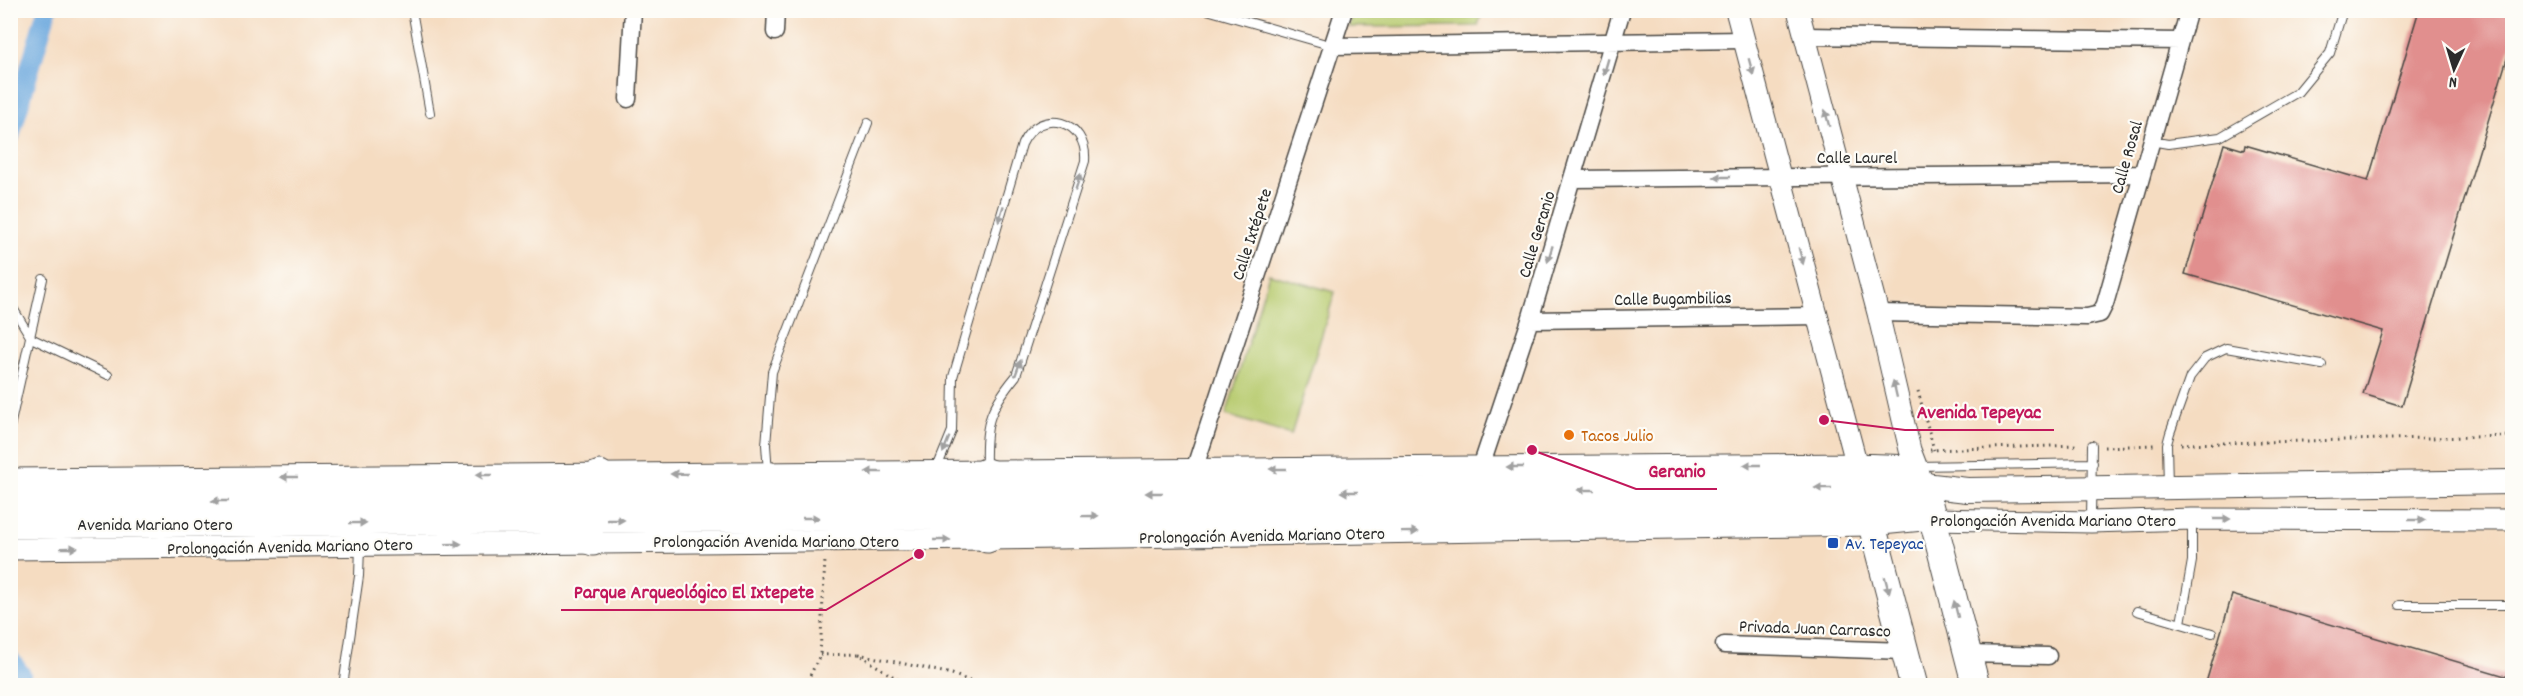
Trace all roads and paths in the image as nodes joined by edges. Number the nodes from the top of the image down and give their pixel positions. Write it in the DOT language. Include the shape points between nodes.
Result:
graph roads {
  1 [pos="412,10"];
  2 [pos="633,10"];
  3 [pos="776,10"];
  4 [pos="1207,10"];
  5 [pos="1344,10"];
  6 [pos="1622,10"];
  7 [pos="1736,10"];
  8 [pos="1798,10"];
  9 [pos="2189,10"];
  10 [pos="2343,10"];
  11 [pos="776,32"];
  12 [pos="1805,36"];
  13 [pos="1744,40"];
  14 [pos="1613,41"];
  15 [pos="2180,41"];
  16 [pos="1333,46"];
  17 [pos="628,99"];
  18 [pos="430,113"];
  19 [pos="868,123"];
  20 [pos="2151,141"];
  21 [pos="2141,174"];
  22 [pos="1780,177"];
  23 [pos="1842,177"];
  24 [pos="1573,179"];
  25 [pos="43,279"];
  26 [pos="10,303"];
  27 [pos="1878,313"];
  28 [pos="1817,316"];
  29 [pos="1530,320"];
  30 [pos="31,338"];
  31 [pos="2322,365"];
  32 [pos="108,375"];
  33 [pos="10,427"];
  34 [pos="2512,436"];
  35 [pos="2167,444"];
  36 [pos="2092,445"];
  37 [pos="1934,450"];
  38 [pos="2093,464"];
  39 [pos="1481,467"];
  40 [pos="1194,470"];
  41 [pos="932,472"];
  42 [pos="986,472"];
  43 [pos="768,473"];
  44 [pos="600,474"];
  45 [pos="10,479"];
  46 [pos="2512,482"];
  47 [pos="2168,487"];
  48 [pos="2092,488"];
  49 [pos="1925,493"];
  50 [pos="1864,496"];
  51 [pos="10,502"];
  52 [pos="1049,505"];
  53 [pos="535,510"];
  54 [pos="299,512"];
  55 [pos="2192,519"];
  56 [pos="2512,520"];
  57 [pos="2091,522"];
  58 [pos="10,525"];
  59 [pos="987,539"];
  60 [pos="825,540"];
  61 [pos="593,542"];
  62 [pos="360,545"];
  63 [pos="10,549"];
  64 [pos="2399,605"];
  65 [pos="2512,605"];
  66 [pos="2137,611"];
  67 [pos="2181,623"];
  68 [pos="2212,633"];
  69 [pos="1724,645"];
  70 [pos="1905,651"];
  71 [pos="858,654"];
  72 [pos="1968,654"];
  73 [pos="820,655"];
  74 [pos="2049,656"];
  75 [pos="343,686"];
  76 [pos="805,686"];
  77 [pos="908,686"];
  78 [pos="982,686"];
  79 [pos="1914,686"];
  80 [pos="1976,686"];
  1 -- 18 [label="lane"];
  2 -- 17 [label="street"];
  3 -- 11 [label="street"];
  4 -- 16 [label="lane"];
  5 -- 16 [label="street, Calle Ixtépete"];
  6 -- 14 [label="street, Calle Geranio"];
  7 -- 13 [label="street"];
  8 -- 12 [label="street"];
  9 -- 15 [label="street, Calle Rosal"];
  10 -- 20 [label="lane" via="2330,53 2298,92 2220,137 2168,144"];
  12 -- 15 [label="street"];
  23 -- 12 [label="street, one-way"];
  13 -- 14 [label="street"];
  13 -- 22 [label="street, one-way"];
  14 -- 16 [label="street"];
  14 -- 24 [label="street, Calle Geranio, one-way"];
  15 -- 20 [label="street, Calle Rosal"];
  16 -- 40 [label="street, Calle Ixtépete"];
  19 -- 43 [label="lane" via="772,372 766,445"];
  20 -- 21 [label="street, Calle Rosal"];
  21 -- 23 [label="street, Calle Laurel"];
  21 -- 27 [label="street, Calle Rosal" via="2100,314 2088,317"];
  22 -- 23 [label="street, Calle Laurel"];
  22 -- 24 [label="street, Calle Laurel, one-way"];
  22 -- 28 [label="street, one-way"];
  23 -- 27 [label="street"];
  24 -- 29 [label="street, Calle Geranio, one-way"];
  25 -- 30 [label="lane"];
  26 -- 30 [label="lane"];
  49 -- 27 [label="street, one-way"];
  28 -- 29 [label="street, Calle Bugambilias"];
  28 -- 50 [label="street"];
  29 -- 39 [label="street, Calle Geranio"];
  30 -- 32 [label="lane"];
  30 -- 33 [label="lane"];
  31 -- 35 [label="lane" via="2226,348 2205,358 2190,377"];
  34 -- 35 [label="path"];
  35 -- 36 [label="path"];
  35 -- 47 [label="lane"];
  36 -- 37 [label="path"];
  36 -- 38 [label="lane"];
  38 -- 48 [label="lane"];
  38 -- 49 [label="lane"];
  39 -- 40 [label="street, Prolongación Avenida Mariano Otero, one-way"];
  50 -- 39 [label="street, Prolongación Avenida Mariano Otero, one-way"];
  40 -- 42 [label="street, Prolongación Avenida Mariano Otero"];
  41 -- 42 [label="street, Prolongación Avenida Mariano Otero"];
  42 -- 41 [label="lane, one-way" via="988,417 999,395 1016,376 1085,161 1080,135 1057,121 1032,129 1022,144 953,377 952,431"];
  41 -- 43 [label="street, Prolongación Avenida Mariano Otero, one-way"];
  42 -- 52 [label="main road"];
  43 -- 44 [label="street, Prolongación Avenida Mariano Otero, one-way"];
  44 -- 45 [label="street, Prolongación Avenida Mariano Otero, one-way"];
  44 -- 53 [label="main road"];
  46 -- 47 [label="main road, Prolongación Avenida Mariano Otero"];
  47 -- 48 [label="main road, Prolongación Avenida Mariano Otero"];
  48 -- 49 [label="main road, Prolongación Avenida Mariano Otero"];
  48 -- 57 [label="lane"];
  49 -- 50 [label="main road, Prolongación Avenida Mariano Otero"];
  49 -- 50 [label="street, Prolongación Avenida Mariano Otero"];
  49 -- 57 [label="street, Prolongación Avenida Mariano Otero"];
  72 -- 49 [label="main road, one-way"];
  50 -- 52 [label="main road, Prolongación Avenida Mariano Otero"];
  59 -- 50 [label="street, Prolongación Avenida Mariano Otero, one-way"];
  50 -- 70 [label="main road, one-way"];
  54 -- 51 [label="main road, Avenida Mariano Otero, one-way"];
  52 -- 53 [label="main road, Prolongación Avenida Mariano Otero"];
  52 -- 59 [label="main road"];
  53 -- 54 [label="main road, Prolongación Avenida Mariano Otero"];
  53 -- 61 [label="main road"];
  54 -- 58 [label="main road, Avenida Mariano Otero"];
  55 -- 56 [label="street, Prolongación Avenida Mariano Otero, one-way"];
  55 -- 57 [label="street, Prolongación Avenida Mariano Otero"];
  55 -- 67 [label="lane" via="2192,561"];
  60 -- 59 [label="street, Prolongación Avenida Mariano Otero, one-way"];
  60 -- 61 [label="street, Prolongación Avenida Mariano Otero"];
  60 -- 73 [label="path"];
  62 -- 61 [label="street, Prolongación Avenida Mariano Otero, one-way"];
  63 -- 62 [label="street, Prolongación Avenida Mariano Otero, one-way"];
  62 -- 75 [label="lane"];
  64 -- 65 [label="lane"];
  66 -- 67 [label="lane"];
  67 -- 68 [label="lane"];
  69 -- 70 [label="street, Privada Juan Carrasco"];
  70 -- 79 [label="main road"];
  71 -- 73 [label="path"];
  71 -- 77 [label="path"];
  71 -- 78 [label="path" via="952,675"];
  72 -- 74 [label="street"];
  72 -- 80 [label="main road"];
  73 -- 76 [label="path"];
}
